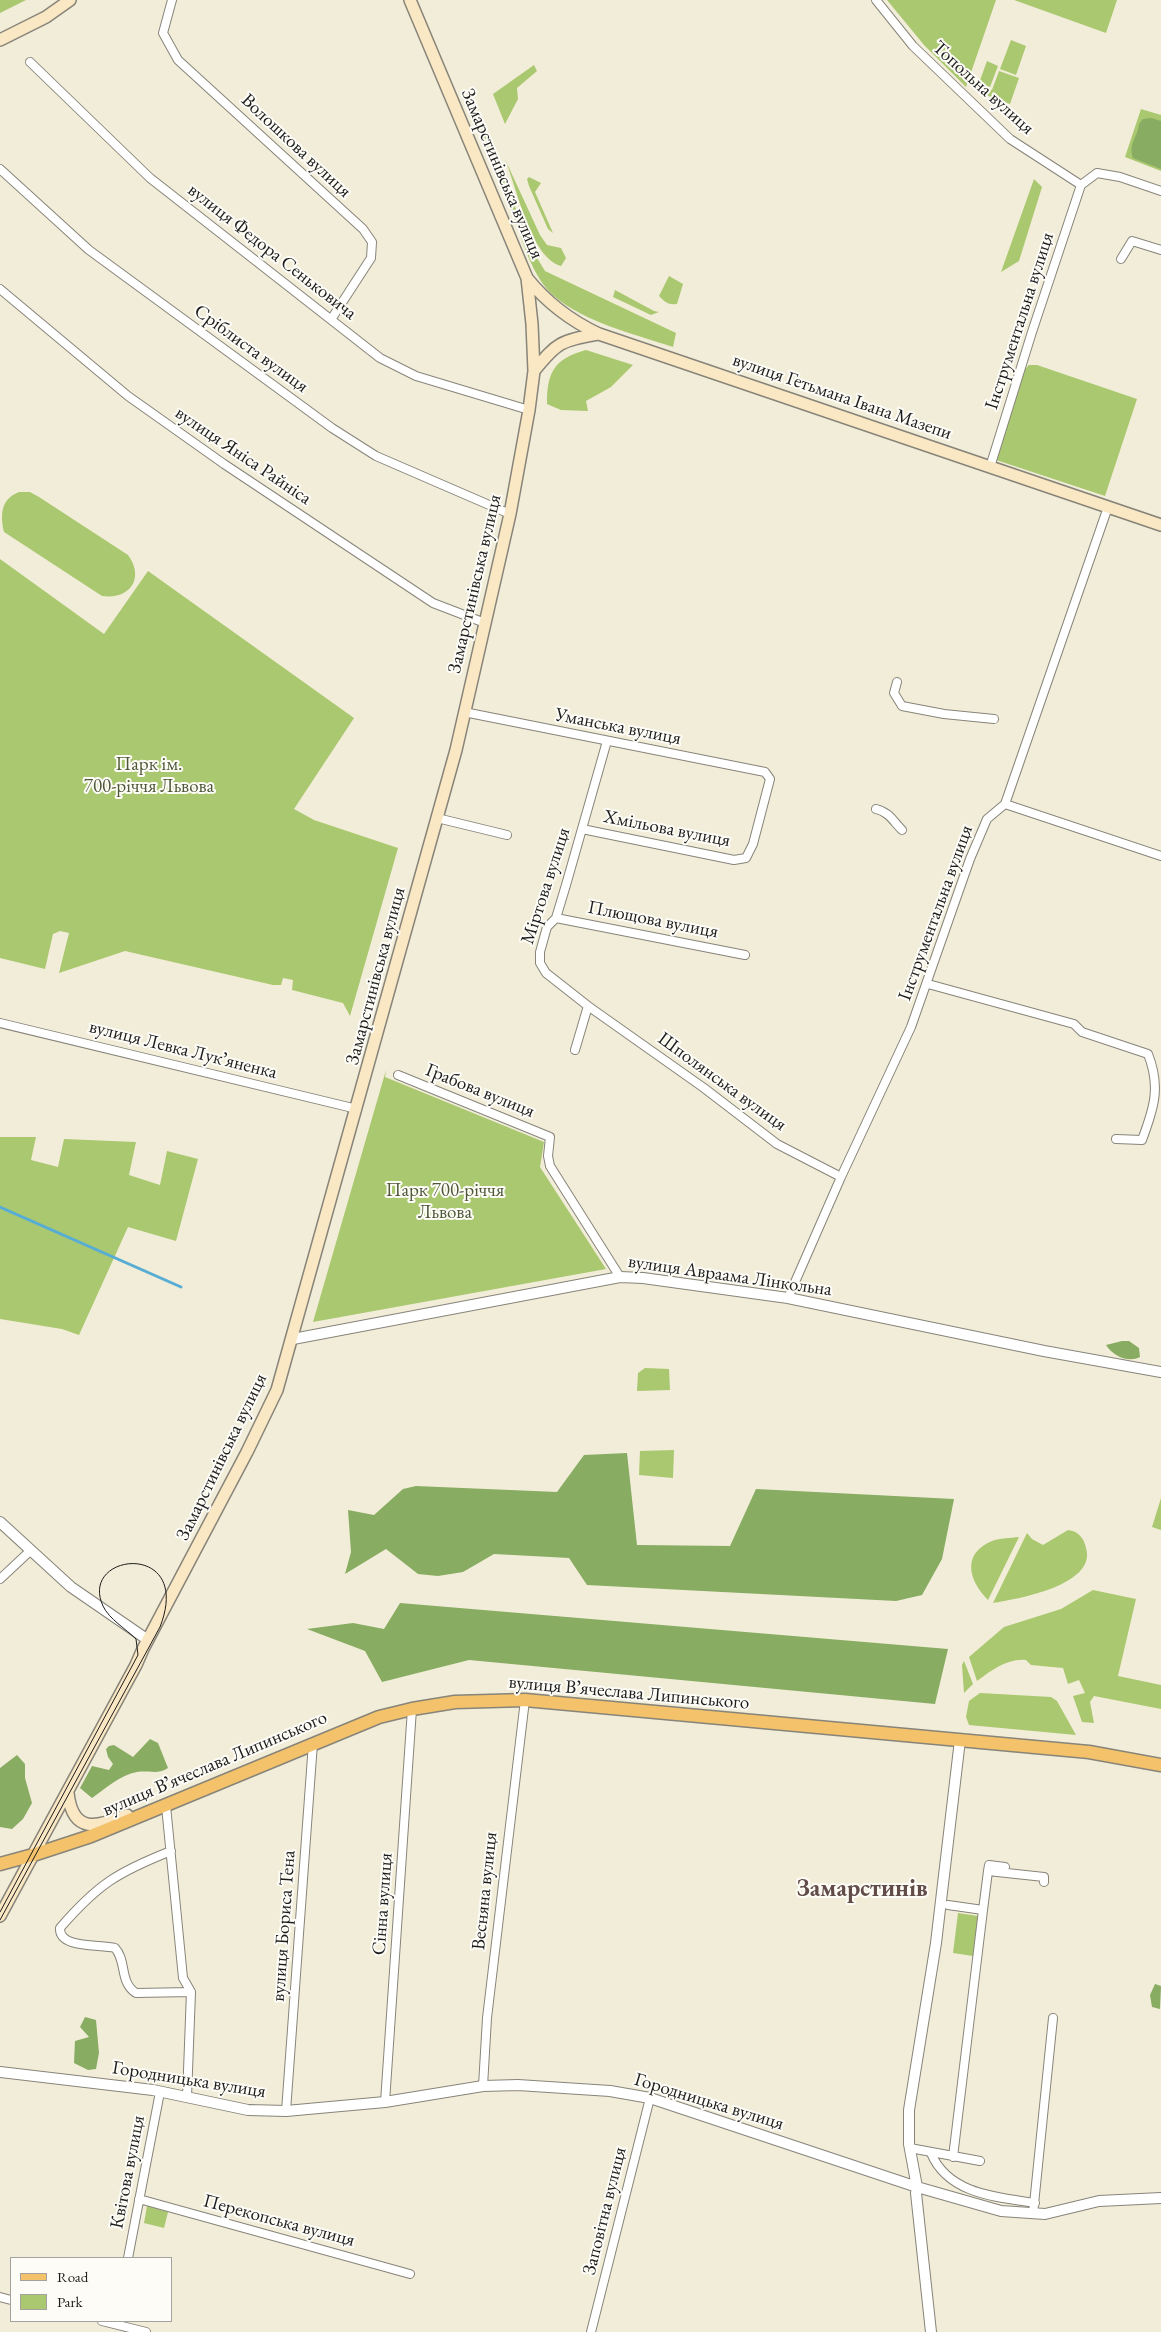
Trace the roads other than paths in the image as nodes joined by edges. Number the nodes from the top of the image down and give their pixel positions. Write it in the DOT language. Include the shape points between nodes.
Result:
graph roads {
  1 [pos="70,0"];
  2 [pos="172,0"];
  3 [pos="410,0"];
  4 [pos="876,0"];
  5 [pos="0,40"];
  6 [pos="30,62"];
  7 [pos="0,169"];
  8 [pos="1081,185"];
  9 [pos="1161,191"];
  10 [pos="1161,250"];
  11 [pos="1121,259"];
  12 [pos="526,278"];
  13 [pos="0,289"];
  14 [pos="332,318"];
  15 [pos="599,334"];
  16 [pos="689,361"];
  17 [pos="534,371"];
  18 [pos="736,379"];
  19 [pos="530,410"];
  20 [pos="990,466"];
  21 [pos="1108,507"];
  22 [pos="510,514"];
  23 [pos="1161,525"];
  24 [pos="485,623"];
  25 [pos="897,682"];
  26 [pos="464,712"];
  27 [pos="994,719"];
  28 [pos="607,741"];
  29 [pos="765,772"];
  30 [pos="1005,804"];
  31 [pos="876,809"];
  32 [pos="437,818"];
  33 [pos="582,829"];
  34 [pos="902,830"];
  35 [pos="506,835"];
  36 [pos="1161,856"];
  37 [pos="556,918"];
  38 [pos="745,955"];
  39 [pos="928,984"];
  40 [pos="588,1006"];
  41 [pos="0,1023"];
  42 [pos="575,1050"];
  43 [pos="398,1075"];
  44 [pos="357,1109"];
  45 [pos="1116,1138"];
  46 [pos="841,1177"];
  47 [pos="620,1277"];
  48 [pos="788,1298"];
  49 [pos="293,1339"];
  50 [pos="1161,1372"];
  51 [pos="0,1522"];
  52 [pos="30,1551"];
  53 [pos="0,1579"];
  54 [pos="148,1640"];
  55 [pos="525,1700"];
  56 [pos="412,1708"];
  57 [pos="960,1740"];
  58 [pos="313,1743"];
  59 [pos="1161,1765"];
  60 [pos="68,1793"];
  61 [pos="192,1795"];
  62 [pos="166,1806"];
  63 [pos="171,1851"];
  64 [pos="33,1856"];
  65 [pos="1,1862"];
  66 [pos="1005,1867"];
  67 [pos="988,1871"];
  68 [pos="1044,1882"];
  69 [pos="948,1905"];
  70 [pos="2,1908"];
  71 [pos="983,1910"];
  72 [pos="191,1992"];
  73 [pos="1054,2018"];
  74 [pos="0,2072"];
  75 [pos="482,2086"];
  76 [pos="160,2092"];
  77 [pos="187,2097"];
  78 [pos="650,2098"];
  79 [pos="385,2102"];
  80 [pos="286,2111"];
  81 [pos="910,2148"];
  82 [pos="931,2153"];
  83 [pos="953,2156"];
  84 [pos="980,2161"];
  85 [pos="917,2187"];
  86 [pos="1161,2198"];
  87 [pos="139,2199"];
  88 [pos="1034,2208"];
  89 [pos="128,2257"];
  90 [pos="410,2274"];
  91 [pos="115,2326"];
  92 [pos="146,2332"];
  93 [pos="591,2332"];
  94 [pos="931,2332"];
  1 -- 5 [label="main road" via="46,17"];
  2 -- 14 [label="street, Волошкова вулиця" via="163,34 178,60 363,229 372,242 371,258"];
  3 -- 12 [label="main road, Замарстинівська вулиця"];
  4 -- 8 [label="street, Топольна вулиця" via="912,46 1010,139"];
  6 -- 14 [label="street, вулиця Федора Сеньковича" via="150,178"];
  7 -- 22 [label="street, Сріблиста вулиця" via="90,250 332,428 376,456"];
  8 -- 9 [label="street" via="1097,172"];
  8 -- 20 [label="street, Інструментальна вулиця"];
  10 -- 11 [label="street" via="1132,242"];
  12 -- 15 [label="main road, вулиця Гетьмана Івана Мазепи" via="554,308"];
  12 -- 17 [label="main road, Замарстинівська вулиця"];
  13 -- 24 [label="street, вулиця Яніса Райніса" via="128,396 224,464 433,603"];
  14 -- 19 [label="street, вулиця Федора Сеньковича" via="380,358 416,376"];
  15 -- 17 [label="main road" via="568,340 553,348"];
  15 -- 18 [label="main road, вулиця Гетьмана Івана Мазепи"];
  16 -- 18 [label="main road"];
  17 -- 19 [label="main road, Замарстинівська вулиця"];
  18 -- 20 [label="main road, вулиця Гетьмана Івана Мазепи"];
  19 -- 22 [label="main road, Замарстинівська вулиця"];
  20 -- 21 [label="main road, вулиця Гетьмана Івана Мазепи"];
  21 -- 23 [label="main road, вулиця Гетьмана Івана Мазепи"];
  21 -- 30 [label="street, Інструментальна вулиця"];
  22 -- 24 [label="main road, Замарстинівська вулиця"];
  24 -- 26 [label="main road, Замарстинівська вулиця"];
  25 -- 27 [label="street" via="894,693 902,706"];
  26 -- 28 [label="street, Уманська вулиця"];
  26 -- 32 [label="main road, Замарстинівська вулиця"];
  28 -- 29 [label="street, Уманська вулиця"];
  28 -- 33 [label="street, Міртова вулиця"];
  29 -- 33 [label="street, Хмільова вулиця" via="770,779 753,844 746,858 734,860"];
  30 -- 36 [label="street"];
  30 -- 39 [label="street, Інструментальна вулиця" via="987,819 970,859"];
  31 -- 34 [label="street" via="892,817"];
  32 -- 35 [label="street"];
  32 -- 44 [label="main road, Замарстинівська вулиця" via="372,1064"];
  33 -- 37 [label="street, Міртова вулиця"];
  37 -- 38 [label="street, Плющова вулиця"];
  37 -- 40 [label="street, Міртова вулиця" via="544,936 540,963 546,974"];
  39 -- 45 [label="street" via="1074,1024 1082,1032 1148,1054 1157,1069 1157,1099 1142,1140"];
  39 -- 46 [label="street, Інструментальна вулиця"];
  40 -- 42 [label="street"];
  40 -- 46 [label="street, Шполянська вулиця" via="777,1144"];
  41 -- 44 [label="street, вулиця Левка Лукʼяненка"];
  43 -- 47 [label="street, Грабова вулиця" via="550,1137 550,1166"];
  44 -- 49 [label="main road, Замарстинівська вулиця"];
  46 -- 48 [label="street, Інструментальна вулиця"];
  47 -- 48 [label="street, вулиця Авраама Лінкольна"];
  47 -- 49 [label="street, вулиця Авраама Лінкольна"];
  48 -- 50 [label="street, вулиця Авраама Лінкольна"];
  49 -- 54 [label="main road, Замарстинівська вулиця" via="264,1419"];
  51 -- 52 [label="street"];
  52 -- 53 [label="street"];
  52 -- 54 [label="street" via="72,1587"];
  54 -- 60 [label="main road, Замарстинівська вулиця"];
  55 -- 56 [label="main road, вулиця Вʼячеслава Липинського" via="455,1702"];
  55 -- 57 [label="main road, вулиця Вʼячеслава Липинського"];
  55 -- 75 [label="street, Весняна вулиця" via="517,1739"];
  56 -- 58 [label="main road, вулиця Вʼячеслава Липинського" via="379,1717"];
  56 -- 79 [label="street, Сінна вулиця"];
  57 -- 59 [label="main road, вулиця Вʼячеслава Липинського" via="1089,1752"];
  57 -- 81 [label="street" via="936,1943 909,2110"];
  58 -- 61 [label="main road, вулиця Вʼячеслава Липинського"];
  58 -- 80 [label="street, вулиця Бориса Тена"];
  60 -- 61 [label="main road" via="71,1810 79,1819 98,1826 175,1797"];
  60 -- 64 [label="main road, Замарстинівська вулиця"];
  61 -- 62 [label="main road, вулиця Вʼячеслава Липинського"];
  62 -- 63 [label="street"];
  62 -- 64 [label="main road, вулиця Вʼячеслава Липинського"];
  63 -- 72 [label="street" via="183,1978"];
  63 -- 72 [label="street" via="106,1882 60,1928 60,1935 72,1943 115,1948 121,1954 126,1983 136,1992"];
  64 -- 65 [label="main road, вулиця Вʼячеслава Липинського"];
  64 -- 70 [label="main road, Замарстинівська вулиця"];
  66 -- 67 [label="street" via="989,1865"];
  67 -- 68 [label="street" via="1044,1877"];
  67 -- 71 [label="street"];
  69 -- 71 [label="street"];
  71 -- 83 [label="street"];
  72 -- 77 [label="street" via="186,2018"];
  73 -- 88 [label="street"];
  74 -- 76 [label="street, Городницька вулиця"];
  75 -- 78 [label="street, Городницька вулиця" via="560,2086"];
  75 -- 79 [label="street, Городницька вулиця"];
  76 -- 77 [label="street, Городницька вулиця"];
  76 -- 87 [label="street, Квітова вулиця"];
  77 -- 80 [label="street, Городницька вулиця" via="248,2110"];
  78 -- 85 [label="street, Городницька вулиця"];
  78 -- 93 [label="street, Заповітна вулиця"];
  79 -- 80 [label="street, Городницька вулиця"];
  81 -- 82 [label="street"];
  81 -- 85 [label="street"];
  82 -- 83 [label="street"];
  82 -- 88 [label="street" via="936,2166 950,2180 967,2189"];
  83 -- 84 [label="street"];
  85 -- 88 [label="street, Городницька вулиця" via="1001,2211"];
  85 -- 94 [label="street"];
  86 -- 88 [label="street, Городницька вулиця" via="1099,2201 1062,2210"];
  87 -- 89 [label="street, Квітова вулиця"];
  87 -- 90 [label="street, Перекопська вулиця"];
  91 -- 92 [label="street"];
}
